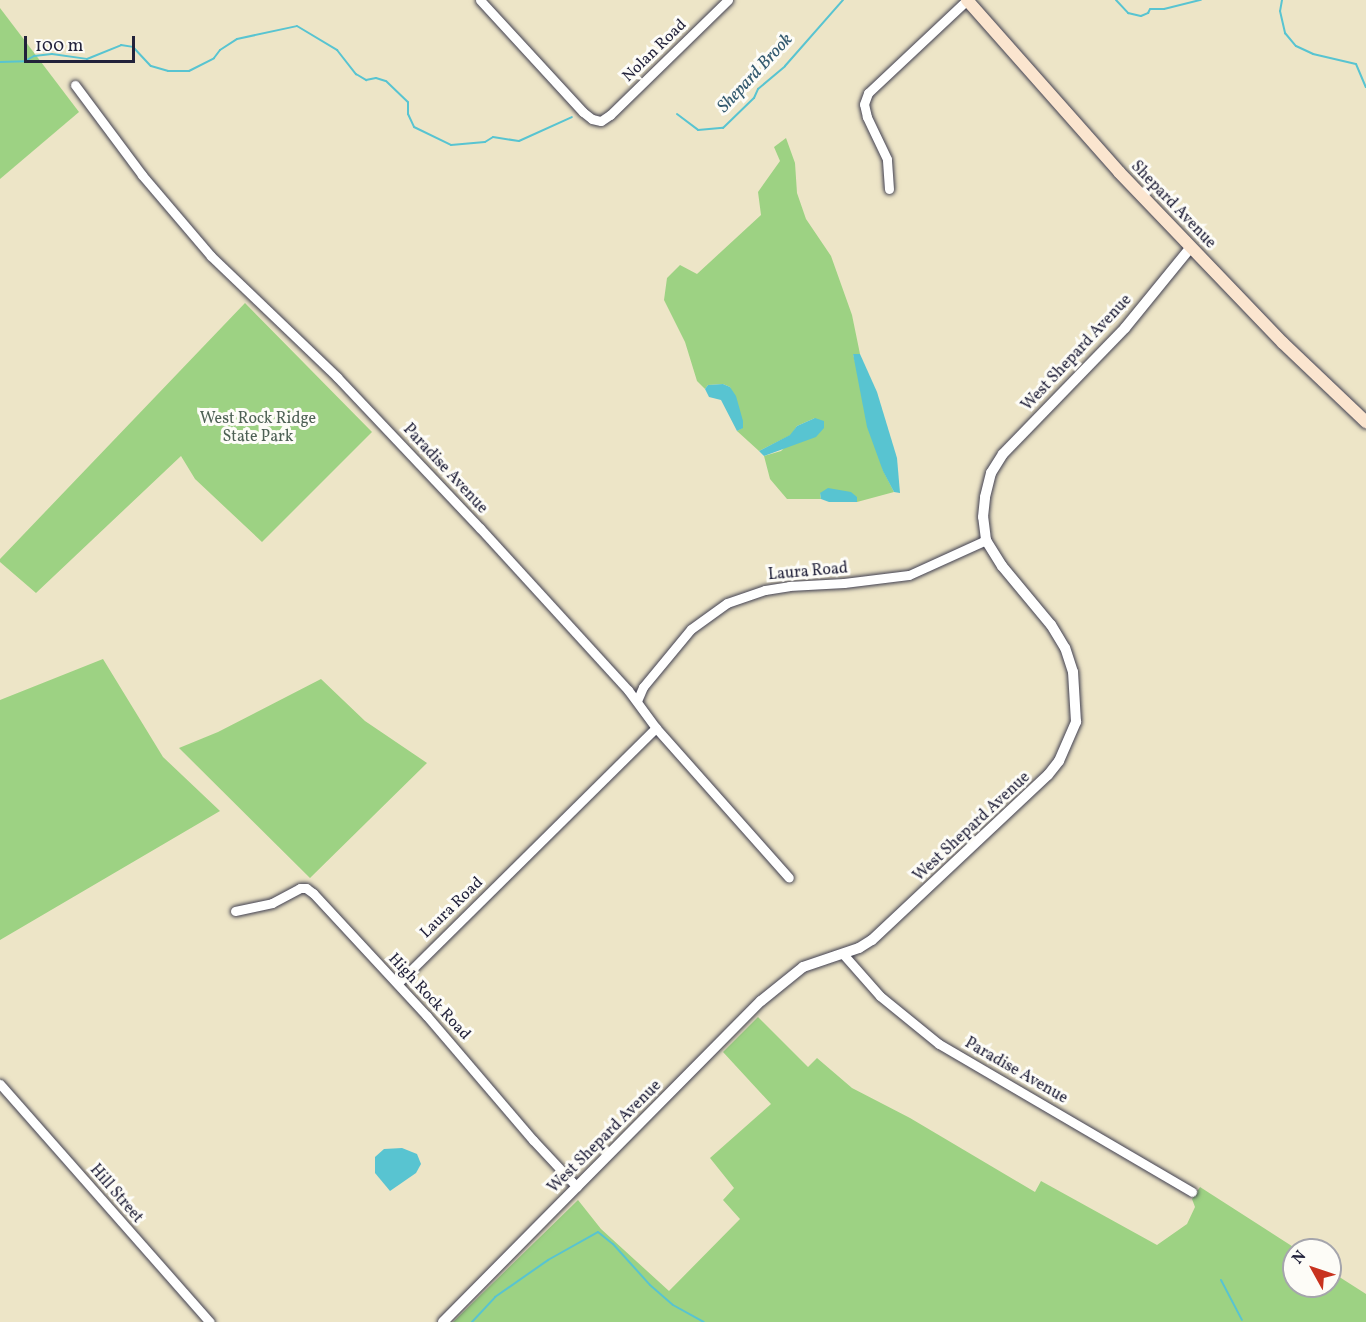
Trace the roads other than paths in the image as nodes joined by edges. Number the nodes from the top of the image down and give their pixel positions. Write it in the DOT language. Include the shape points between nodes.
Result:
graph roads {
  1 [pos="480,0"];
  2 [pos="728,0"];
  3 [pos="967,0"];
  4 [pos="75,85"];
  5 [pos="889,189"];
  6 [pos="1191,247"];
  7 [pos="1366,422"];
  8 [pos="986,540"];
  9 [pos="637,701"];
  10 [pos="656,728"];
  11 [pos="789,878"];
  12 [pos="235,911"];
  13 [pos="843,954"];
  14 [pos="398,983"];
  15 [pos="0,1084"];
  16 [pos="577,1187"];
  17 [pos="1192,1192"];
  18 [pos="210,1322"];
  19 [pos="442,1322"];
  1 -- 2 [label="street, Nolan Road" via="583,112 601,121"];
  3 -- 5 [label="street" via="868,93 864,104 887,159"];
  3 -- 6 [label="main road, Shepard Avenue" via="1097,149"];
  4 -- 9 [label="street, Paradise Avenue" via="142,175 205,250 363,404"];
  6 -- 7 [label="main road, Shepard Avenue"];
  6 -- 8 [label="street, West Shepard Avenue" via="1125,328 1003,454 991,473 985,497"];
  8 -- 9 [label="street, Laura Road" via="909,575 789,586 727,603 691,629 643,687"];
  8 -- 13 [label="street, West Shepard Avenue" via="1065,648 1073,672 1076,722 1066,749 1048,775 884,930"];
  9 -- 10 [label="street, Paradise Avenue"];
  10 -- 11 [label="street, Paradise Avenue"];
  10 -- 14 [label="street, Laura Road"];
  12 -- 14 [label="street, High Rock Road" via="264,905 306,888"];
  13 -- 16 [label="street, West Shepard Avenue" via="803,967 777,987"];
  13 -- 17 [label="street, Paradise Avenue" via="880,996 939,1044"];
  14 -- 16 [label="street, High Rock Road"];
  15 -- 18 [label="street, Hill Street"];
  16 -- 19 [label="street, West Shepard Avenue"];
}
